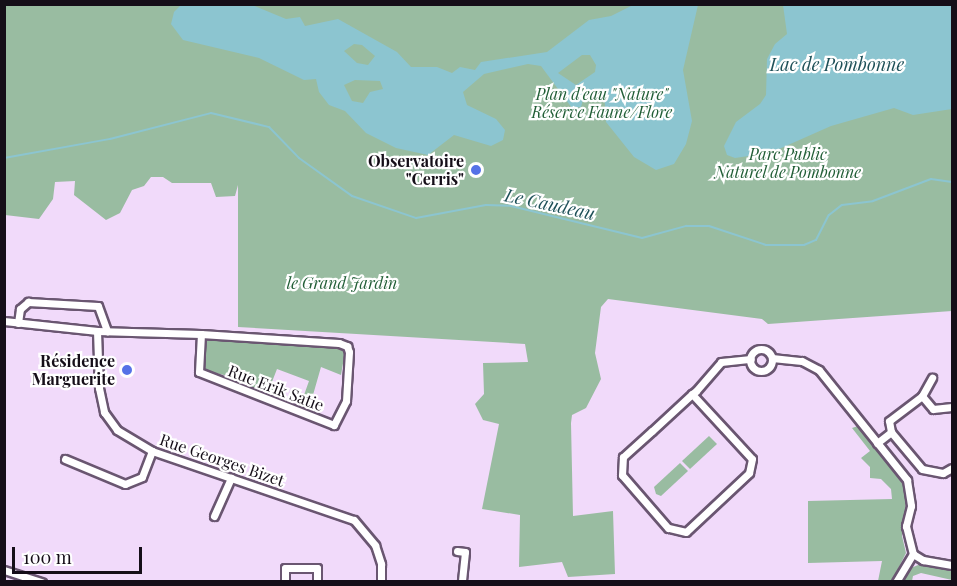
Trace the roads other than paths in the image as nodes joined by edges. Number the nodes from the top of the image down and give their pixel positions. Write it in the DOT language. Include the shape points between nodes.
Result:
graph roads {
  1 [pos="4,321"];
  2 [pos="18,322"];
  3 [pos="97,331"];
  4 [pos="107,331"];
  5 [pos="201,334"];
  6 [pos="751,358"];
  7 [pos="772,358"];
  8 [pos="932,378"];
  9 [pos="692,394"];
  10 [pos="922,396"];
  11 [pos="952,407"];
  12 [pos="891,432"];
  13 [pos="877,443"];
  14 [pos="152,451"];
  15 [pos="65,459"];
  16 [pos="952,468"];
  17 [pos="231,478"];
  18 [pos="214,516"];
  19 [pos="457,552"];
  20 [pos="913,554"];
  21 [pos="952,566"];
  22 [pos="4,570"];
  23 [pos="42,582"];
  24 [pos="285,582"];
  25 [pos="317,582"];
  26 [pos="381,582"];
  27 [pos="462,582"];
  28 [pos="896,582"];
  1 -- 2 [label="street, Rue Erik Satie"];
  2 -- 3 [label="street, Rue Erik Satie"];
  2 -- 4 [label="street" via="20,309 28,302 98,306"];
  3 -- 4 [label="street, Rue Erik Satie"];
  3 -- 14 [label="street, Rue Georges Bizet" via="104,412 117,430"];
  4 -- 5 [label="street, Rue Erik Satie"];
  5 -- 5 [label="street, Rue Erik Satie" via="199,372 334,425 346,401 348,346"];
  6 -- 7 [label="street" via="761,350"];
  6 -- 7 [label="street" via="754,368 763,371 771,365"];
  6 -- 9 [label="street" via="722,362"];
  7 -- 13 [label="street" via="801,361 819,370"];
  8 -- 10 [label="street"];
  9 -- 9 [label="street" via="623,457 622,475 668,528 686,532 749,473 753,459"];
  10 -- 11 [label="street" via="933,409"];
  10 -- 12 [label="street" via="889,421"];
  12 -- 13 [label="street"];
  12 -- 16 [label="street" via="922,469 943,473"];
  13 -- 20 [label="street" via="907,480 912,506 906,526"];
  14 -- 15 [label="street" via="142,477 125,484"];
  14 -- 17 [label="street, Rue Georges Bizet"];
  17 -- 18 [label="street"];
  17 -- 26 [label="street, Rue Georges Bizet" via="354,520 375,545"];
  19 -- 27 [label="street" via="465,552"];
  20 -- 21 [label="street"];
  20 -- 28 [label="street"];
  22 -- 23 [label="street"];
  24 -- 25 [label="street" via="285,568 317,568"];
}
